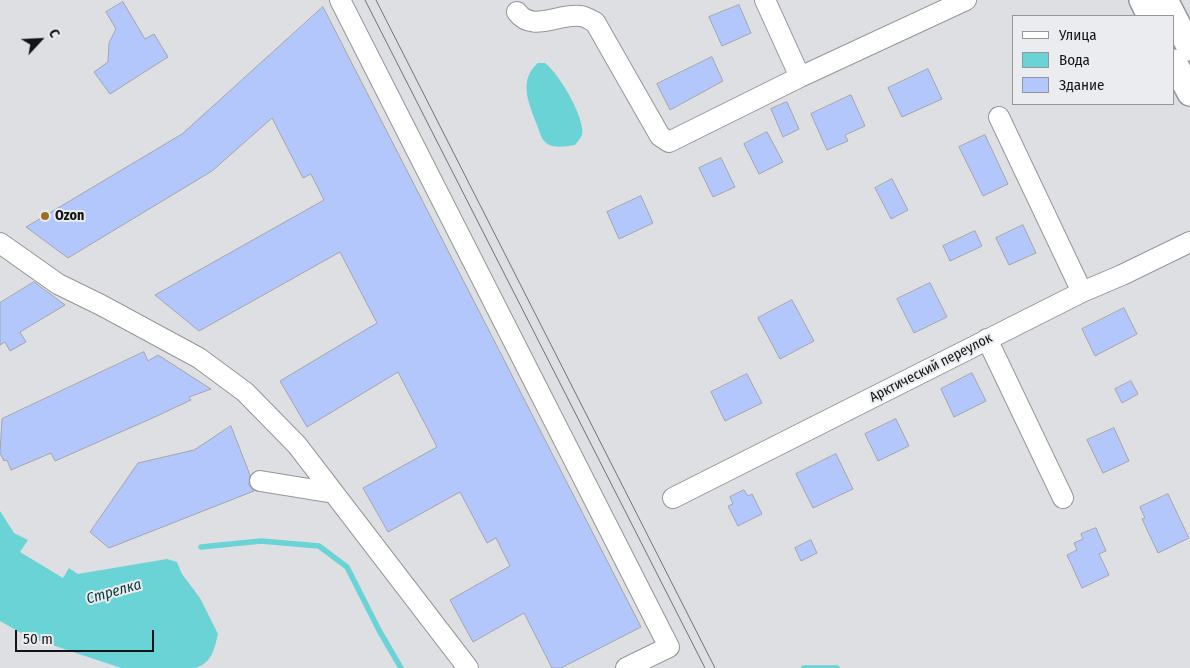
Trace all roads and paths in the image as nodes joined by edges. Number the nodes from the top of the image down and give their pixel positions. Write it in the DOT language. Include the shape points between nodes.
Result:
graph roads {
  1 [pos="340,0"];
  2 [pos="765,0"];
  3 [pos="966,0"];
  4 [pos="1142,0"];
  5 [pos="1166,0"];
  6 [pos="517,12"];
  7 [pos="1150,15"];
  8 [pos="1174,15"];
  9 [pos="1175,18"];
  10 [pos="1190,48"];
  11 [pos="1175,64"];
  12 [pos="800,77"];
  13 [pos="1190,93"];
  14 [pos="999,117"];
  15 [pos="1190,242"];
  16 [pos="0,244"];
  17 [pos="1082,292"];
  18 [pos="987,339"];
  19 [pos="260,481"];
  20 [pos="334,493"];
  21 [pos="673,498"];
  22 [pos="1063,498"];
  23 [pos="468,668"];
  24 [pos="626,668"];
  1 -- 24 [label="street" via="669,647"];
  2 -- 12 [label="street"];
  3 -- 12 [label="street"];
  4 -- 7 [label="main road"];
  5 -- 8 [label="main road"];
  6 -- 12 [label="street" via="530,23 580,16 595,22 660,136 669,142"];
  9 -- 10 [label="main road"];
  11 -- 13 [label="main road"];
  14 -- 17 [label="street"];
  15 -- 17 [label="street, Арктический переулок"];
  16 -- 20 [label="street" via="58,284 101,304 226,377 275,420"];
  17 -- 18 [label="street, Арктический переулок"];
  18 -- 21 [label="street, Арктический переулок"];
  18 -- 22 [label="street"];
  19 -- 20 [label="street"];
  20 -- 23 [label="street"];
}
